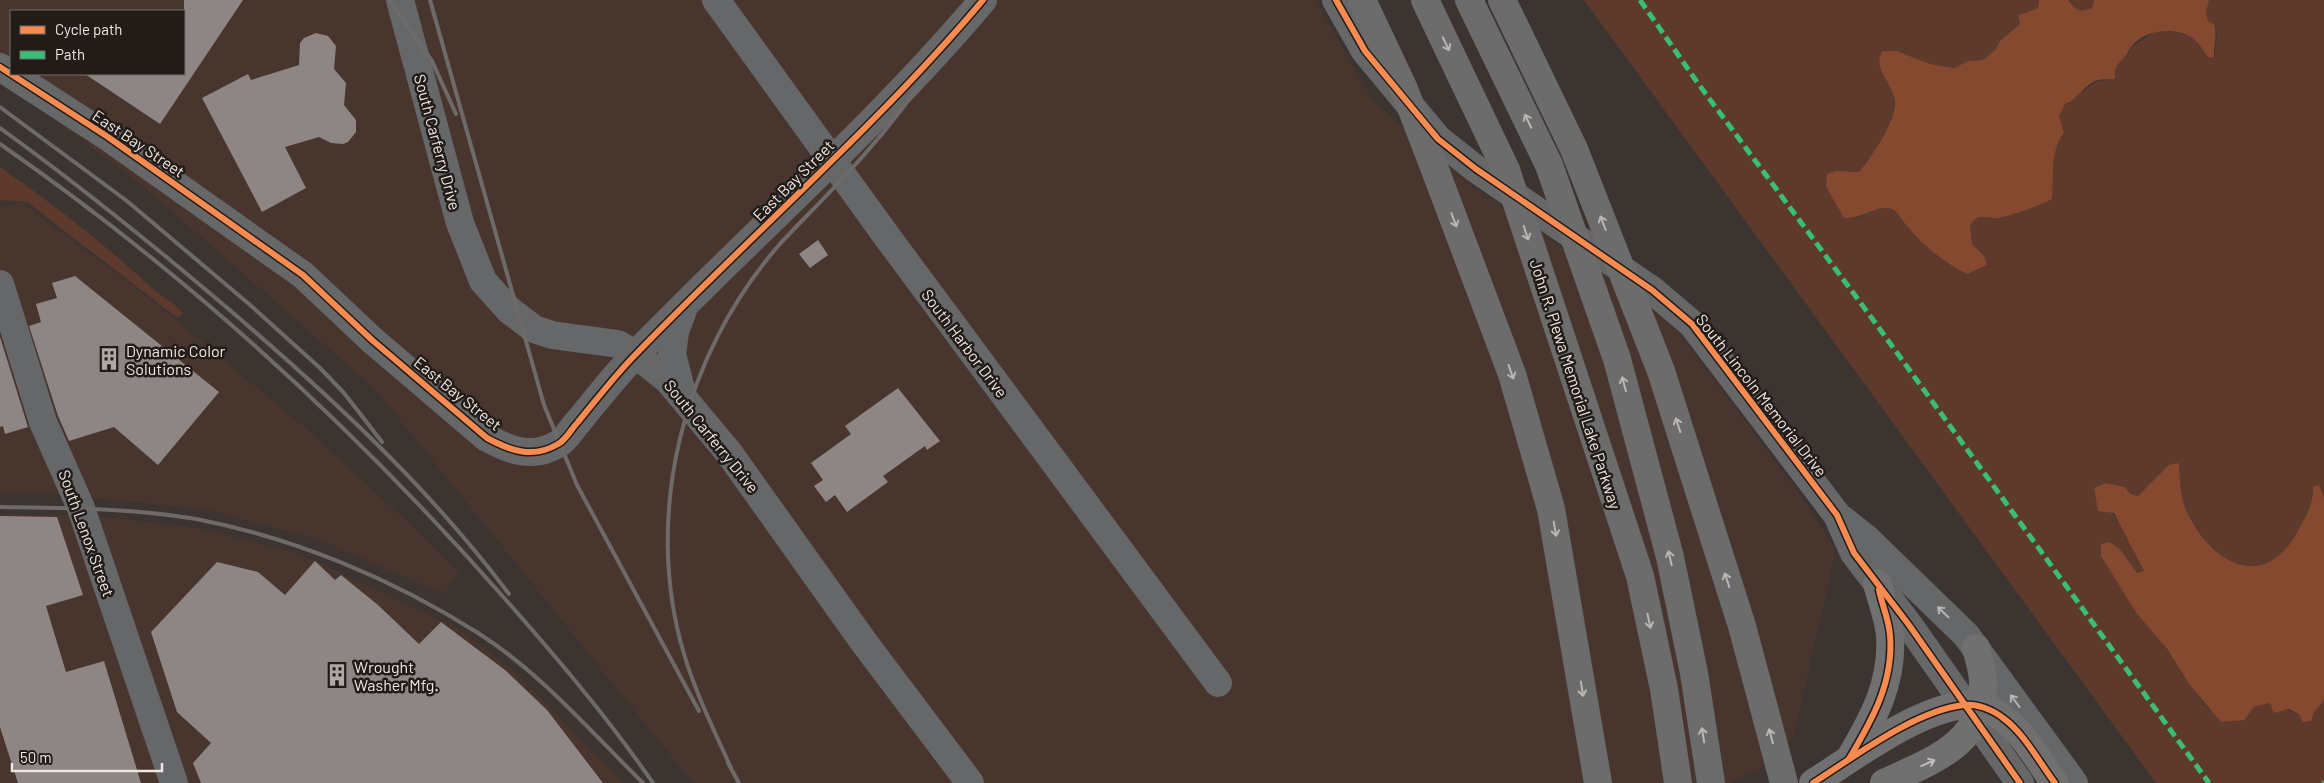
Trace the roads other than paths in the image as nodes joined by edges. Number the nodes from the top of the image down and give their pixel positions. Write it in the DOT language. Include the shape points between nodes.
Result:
graph roads {
  1 [pos="400,0"];
  2 [pos="716,0"];
  3 [pos="983,0"];
  4 [pos="1336,0"];
  5 [pos="1362,0"];
  6 [pos="1425,0"];
  7 [pos="1469,0"];
  8 [pos="1502,0"];
  9 [pos="12,75"];
  10 [pos="833,161"];
  11 [pos="0,284"];
  12 [pos="684,306"];
  13 [pos="635,354"];
  14 [pos="683,397"];
  15 [pos="1837,515"];
  16 [pos="1877,583"];
  17 [pos="1976,648"];
  18 [pos="1218,683"];
  19 [pos="1975,710"];
  20 [pos="1848,761"];
  21 [pos="174,783"];
  22 [pos="970,783"];
  23 [pos="1598,783"];
  24 [pos="1678,783"];
  25 [pos="1711,783"];
  26 [pos="1784,783"];
  27 [pos="1813,783"];
  28 [pos="1884,783"];
  29 [pos="2020,783"];
  30 [pos="2054,783"];
  31 [pos="2074,783"];
  1 -- 13 [label="street, South Carferry Drive" via="460,223 483,281 509,310 534,329 552,335 618,344"];
  2 -- 10 [label="street, South Harbor Drive"];
  3 -- 10 [label="street, East Bay Street" via="944,46"];
  4 -- 15 [label="street, South Lincoln Memorial Drive" via="1365,51 1438,139 1476,169 1652,290 1692,324"];
  5 -- 23 [label="highway, one-way, bridge" via="1404,89 1512,374 1551,508"];
  6 -- 24 [label="highway, John R. Plewa Memorial Lake Parkway, one-way, bridge" via="1506,170 1640,576 1664,689"];
  25 -- 7 [label="highway, one-way, bridge" via="1694,673 1670,557 1617,359 1549,165"];
  26 -- 8 [label="highway, one-way, bridge" via="1742,626 1661,371 1574,149"];
  9 -- 13 [label="street, East Bay Street" via="108,137 303,275 372,340 487,438 508,449 534,452 559,444"];
  10 -- 12 [label="street, East Bay Street"];
  10 -- 18 [label="street, South Harbor Drive"];
  11 -- 21 [label="street, South Lenox Street" via="44,422 81,508"];
  12 -- 13 [label="street, East Bay Street"];
  12 -- 14 [label="street" via="672,354"];
  13 -- 14 [label="street, South Carferry Drive" via="668,380"];
  14 -- 22 [label="street, South Carferry Drive" via="729,453 863,641"];
  15 -- 16 [label="street, South Lincoln Memorial Drive" via="1854,553"];
  17 -- 15 [label="street, South Lincoln Memorial Drive, one-way" via="1868,540"];
  16 -- 19 [label="street, South Lincoln Memorial Drive"];
  16 -- 20 [label="main road" via="1890,634 1889,672 1873,720"];
  17 -- 19 [label="main road" via="1984,680"];
  31 -- 17 [label="street, South Lincoln Memorial Drive, one-way"];
  19 -- 20 [label="main road" via="1920,718"];
  28 -- 19 [label="main road, one-way" via="1944,756 1959,743"];
  19 -- 29 [label="street, South Lincoln Memorial Drive"];
  19 -- 30 [label="main road" via="2003,718 2020,734"];
  20 -- 27 [label="main road"];
}
